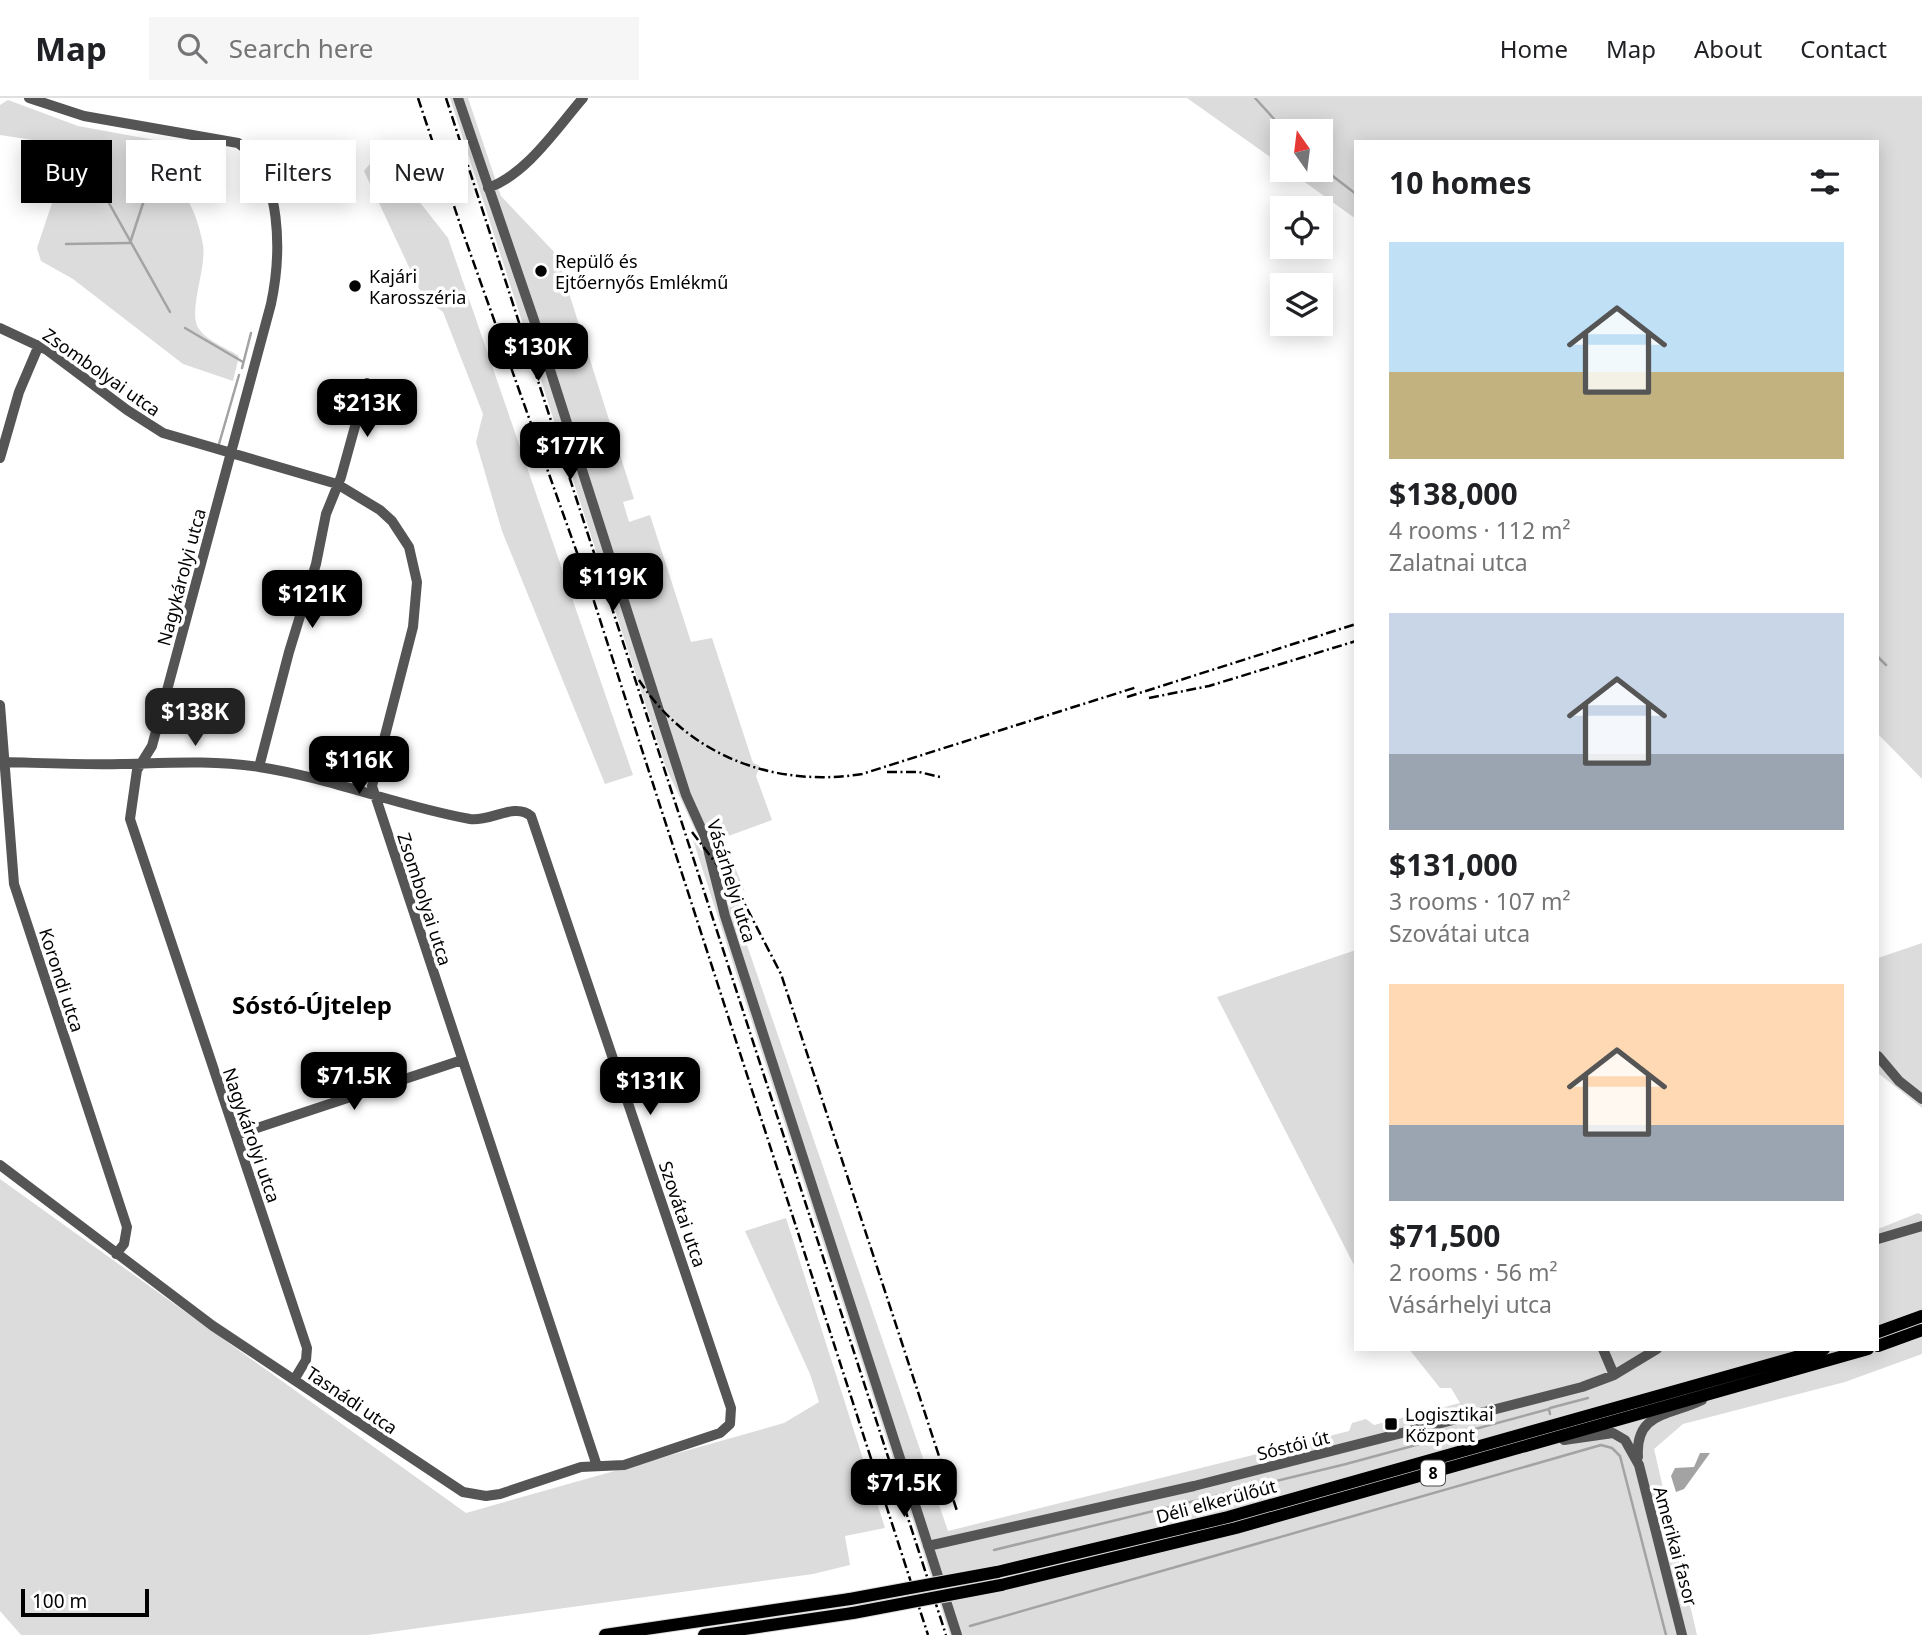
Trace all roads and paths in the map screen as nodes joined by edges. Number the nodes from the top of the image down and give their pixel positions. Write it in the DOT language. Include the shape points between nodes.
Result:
graph roads {
  1 [pos="29,98"];
  2 [pos="458,98"];
  3 [pos="583,98"];
  4 [pos="488,188"];
  5 [pos="0,328"];
  6 [pos="39,345"];
  7 [pos="366,383"];
  8 [pos="230,454"];
  9 [pos="0,458"];
  10 [pos="337,484"];
  11 [pos="0,705"];
  12 [pos="4,762"];
  13 [pos="141,763"];
  14 [pos="259,767"];
  15 [pos="374,796"];
  16 [pos="1879,1057"];
  17 [pos="462,1060"];
  18 [pos="1922,1099"];
  19 [pos="236,1135"];
  20 [pos="0,1165"];
  21 [pos="1922,1226"];
  22 [pos="1879,1239"];
  23 [pos="116,1254"];
  24 [pos="1922,1316"];
  25 [pos="1922,1330"];
  26 [pos="1879,1332"];
  27 [pos="1879,1346"];
  28 [pos="1604,1351"];
  29 [pos="1654,1351"];
  30 [pos="1817,1351"];
  31 [pos="1861,1351"];
  32 [pos="1614,1375"];
  33 [pos="294,1380"];
  34 [pos="1715,1394"];
  35 [pos="730,1424"];
  36 [pos="1543,1443"];
  37 [pos="1639,1465"];
  38 [pos="597,1466"];
  39 [pos="928,1545"];
  40 [pos="999,1578"];
  41 [pos="851,1606"];
  42 [pos="605,1635"];
  43 [pos="704,1635"];
  44 [pos="957,1635"];
  45 [pos="1682,1635"];
  1 -- 8 [label="street, Nagykárolyi utca" via="84,116 227,139 255,158 275,218 279,259"];
  2 -- 4 [label="street, Vásárhelyi utca"];
  3 -- 4 [label="street" via="532,156 504,181"];
  4 -- 39 [label="street, Vásárhelyi utca" via="685,795 705,837 719,896"];
  5 -- 6 [label="street, Zsombolyai utca"];
  6 -- 8 [label="street, Zsombolyai utca" via="147,424"];
  6 -- 9 [label="street" via="19,392"];
  7 -- 10 [label="street"];
  8 -- 10 [label="street, Zsombolyai utca"];
  8 -- 13 [label="street, Nagykárolyi utca" via="152,746"];
  10 -- 14 [label="street"];
  10 -- 15 [label="street, Zsombolyai utca" via="392,521 409,547 417,582 413,627 373,778"];
  11 -- 12 [label="street, Korondi utca"];
  12 -- 13 [label="street"];
  12 -- 23 [label="street, Korondi utca" via="14,884 127,1227 124,1244"];
  13 -- 14 [label="street"];
  13 -- 19 [label="street, Nagykárolyi utca" via="131,793 130,818"];
  14 -- 15 [label="street" via="337,782"];
  15 -- 17 [label="street, Zsombolyai utca"];
  15 -- 35 [label="street, Szovátai utca" via="473,819 519,811 531,816 731,1408"];
  16 -- 18 [label="street"];
  17 -- 19 [label="street"];
  17 -- 38 [label="street, Zsombolyai utca"];
  19 -- 33 [label="street, Nagykárolyi utca" via="307,1348 306,1360"];
  20 -- 23 [label="street, Tasnádi utca"];
  21 -- 22 [label="street"];
  23 -- 33 [label="street, Tasnádi utca"];
  24 -- 26 [label="main road"];
  25 -- 27 [label="main road"];
  28 -- 32 [label="street"];
  29 -- 32 [label="street, Sóstói út"];
  30 -- 40 [label="main road, Déli elkerülőút / 8"];
  31 -- 34 [label="main road, Déli elkerülőút / 8"];
  32 -- 39 [label="street, Sóstói út" via="1472,1417 1194,1486"];
  33 -- 38 [label="street, Tasnádi utca" via="463,1492 500,1494"];
  34 -- 36 [label="main road, Déli elkerülőút / 8"];
  34 -- 37 [label="street" via="1648,1421 1639,1438"];
  35 -- 38 [label="street, Tasnádi utca" via="720,1433 624,1465"];
  36 -- 37 [label="street" via="1614,1433 1625,1440"];
  36 -- 40 [label="main road, Déli elkerülőút / 8" via="1236,1528"];
  37 -- 45 [label="street, Amerikai fasor"];
  39 -- 44 [label="street, Vásárhelyi utca"];
  40 -- 41 [label="main road, Déli elkerülőút / 8, bridge"];
  41 -- 42 [label="main road, Déli elkerülőút / 8"];
  41 -- 43 [label="main road, Déli elkerülőút / 8"];
}
